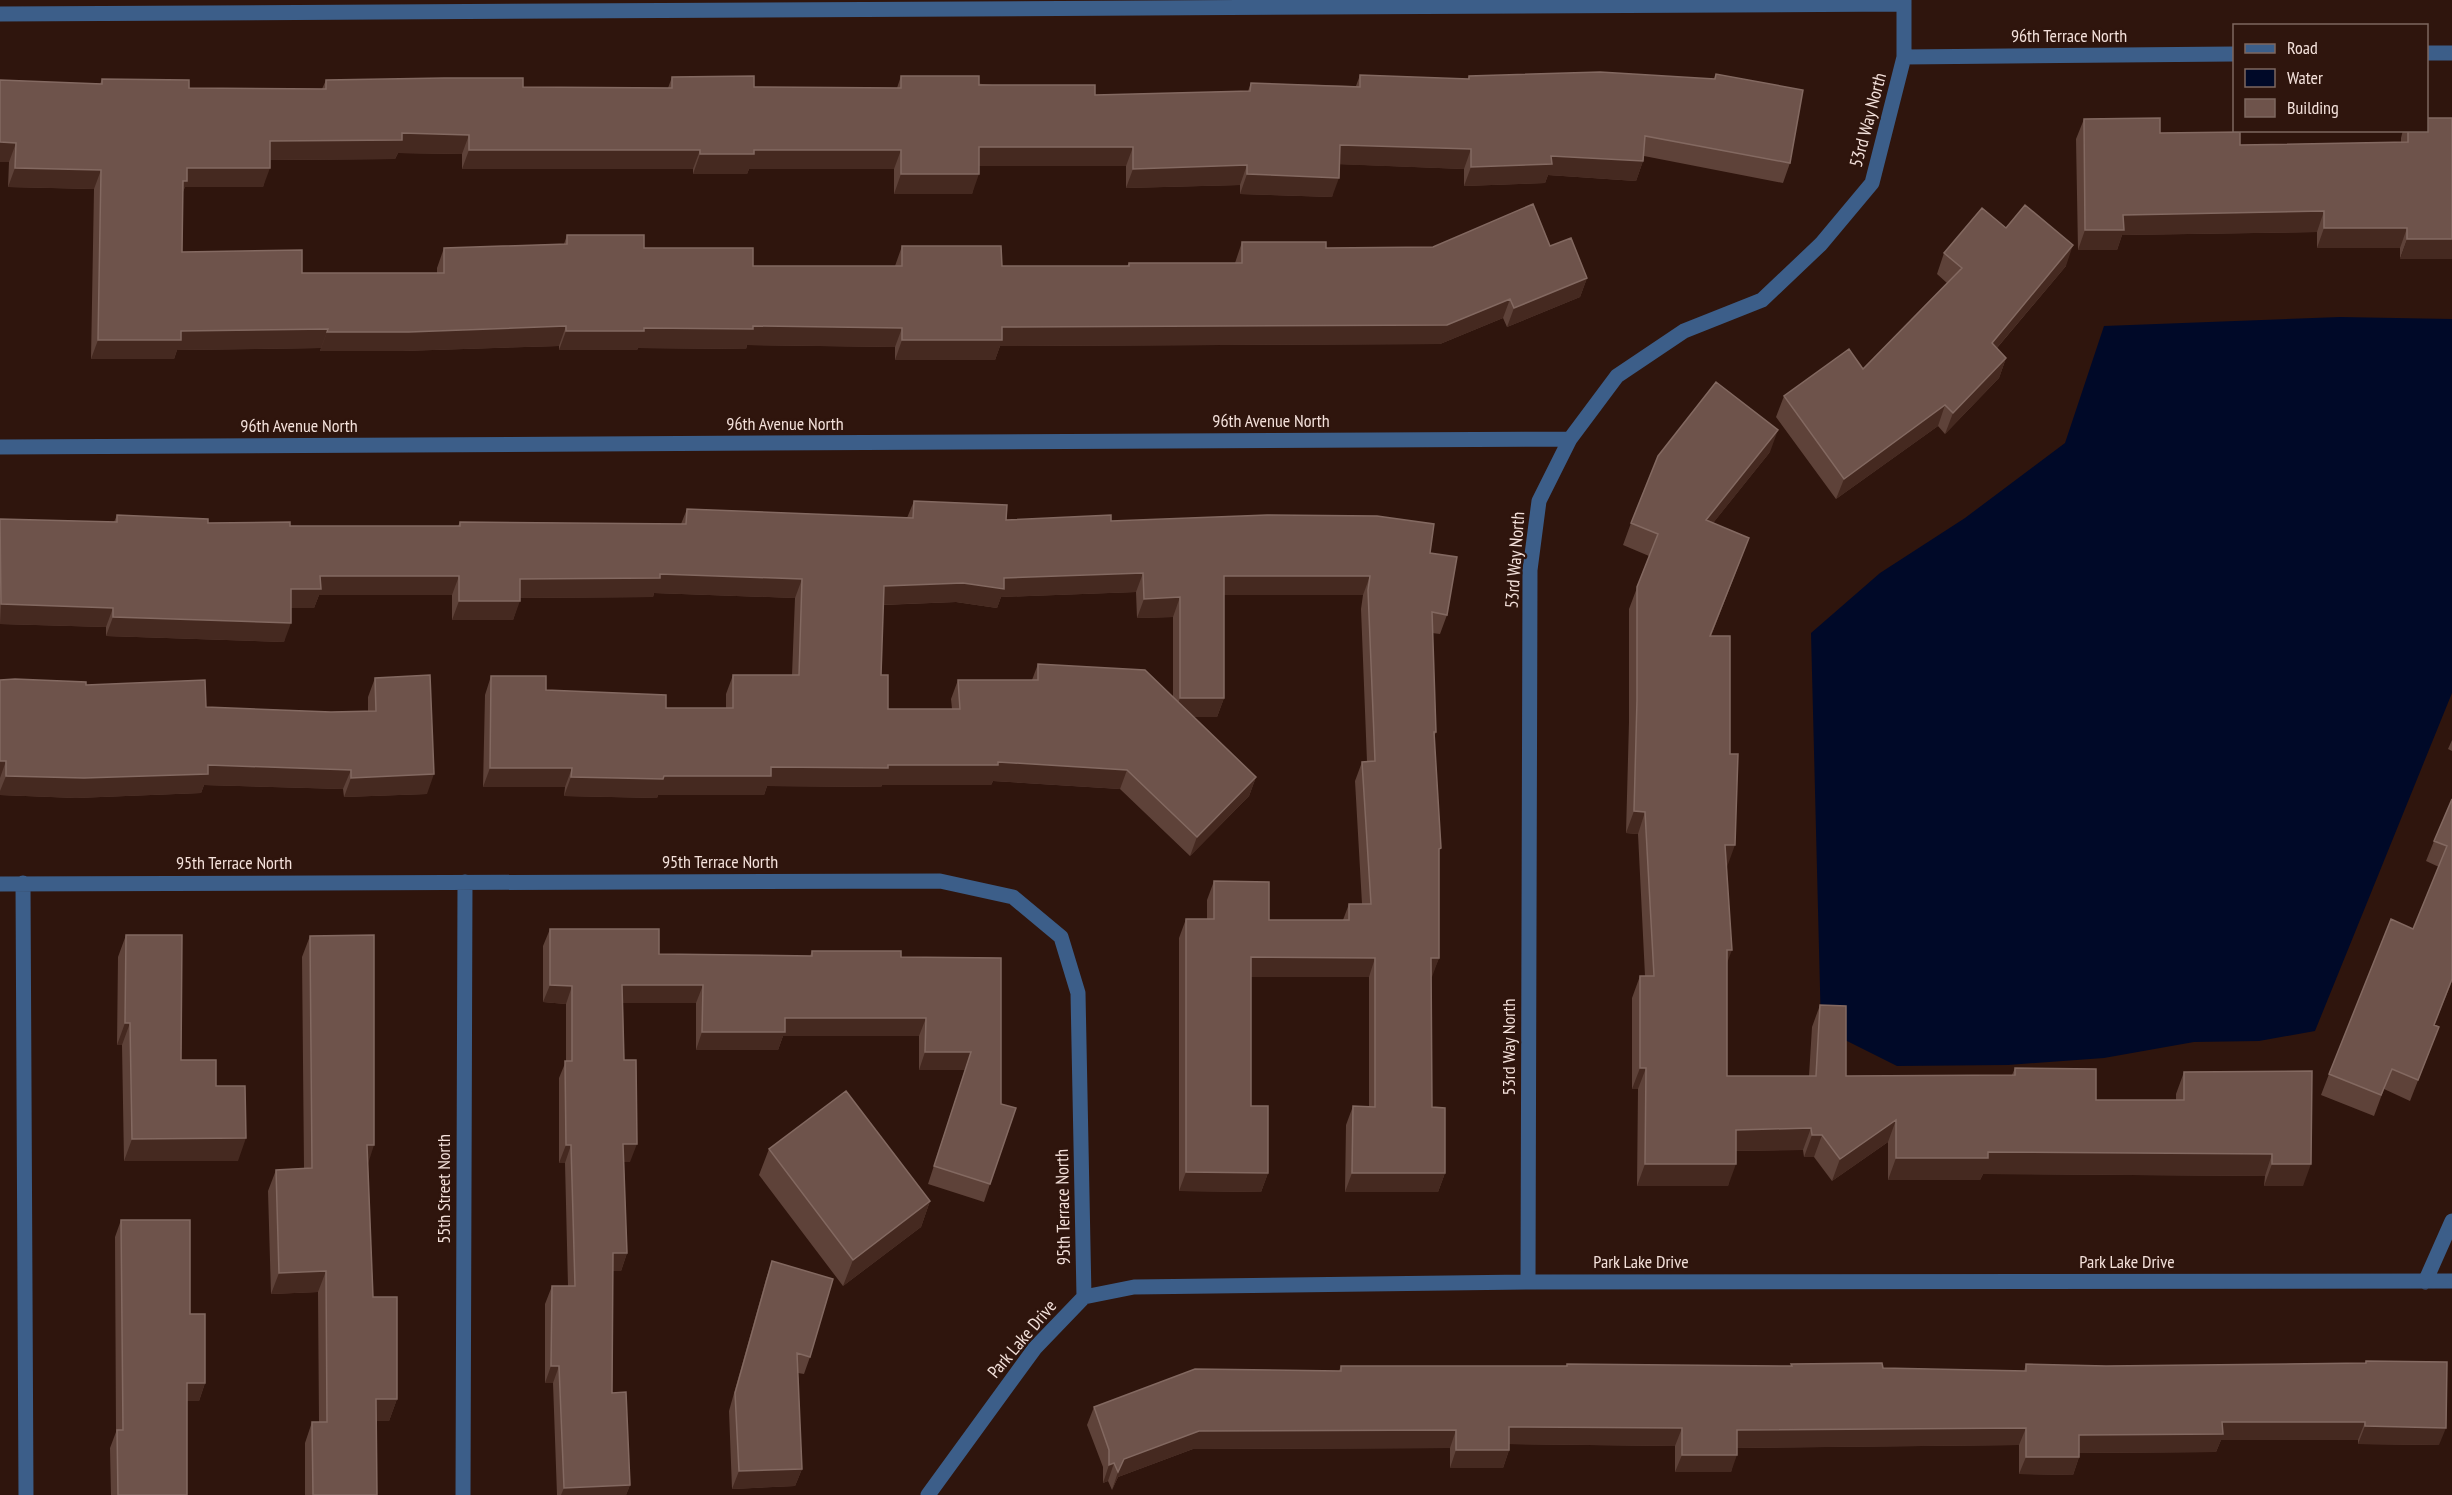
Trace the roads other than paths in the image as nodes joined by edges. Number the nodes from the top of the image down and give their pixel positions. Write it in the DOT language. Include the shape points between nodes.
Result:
graph roads {
  1 [pos="1904,2"];
  2 [pos="0,14"];
  3 [pos="2428,53"];
  4 [pos="2452,53"];
  5 [pos="2233,54"];
  6 [pos="1904,57"];
  7 [pos="1570,439"];
  8 [pos="0,447"];
  9 [pos="465,882"];
  10 [pos="0,884"];
  11 [pos="22,884"];
  12 [pos="2452,1221"];
  13 [pos="2452,1281"];
  14 [pos="1528,1282"];
  15 [pos="2425,1282"];
  16 [pos="1084,1297"];
  17 [pos="26,1495"];
  18 [pos="463,1495"];
  19 [pos="928,1495"];
  1 -- 2 [label="street"];
  1 -- 6 [label="street, 53rd Way North"];
  3 -- 4 [label="street"];
  5 -- 6 [label="street, 96th Terrace North"];
  6 -- 7 [label="street, 53rd Way North" via="1872,183 1821,244 1762,300 1684,331 1617,376"];
  7 -- 8 [label="street, 96th Avenue North"];
  7 -- 14 [label="street, 53rd Way North" via="1539,501 1530,570"];
  9 -- 11 [label="street, 95th Terrace North"];
  9 -- 16 [label="street, 95th Terrace North" via="940,881 1013,897 1061,937 1078,993"];
  9 -- 18 [label="street, 55th Street North"];
  10 -- 11 [label="street, 95th Terrace North"];
  11 -- 17 [label="street"];
  12 -- 15 [label="street"];
  13 -- 15 [label="street, Park Lake Drive"];
  14 -- 15 [label="street, Park Lake Drive"];
  14 -- 16 [label="street, Park Lake Drive" via="1134,1287"];
  16 -- 19 [label="street, Park Lake Drive" via="1035,1348"];
}
